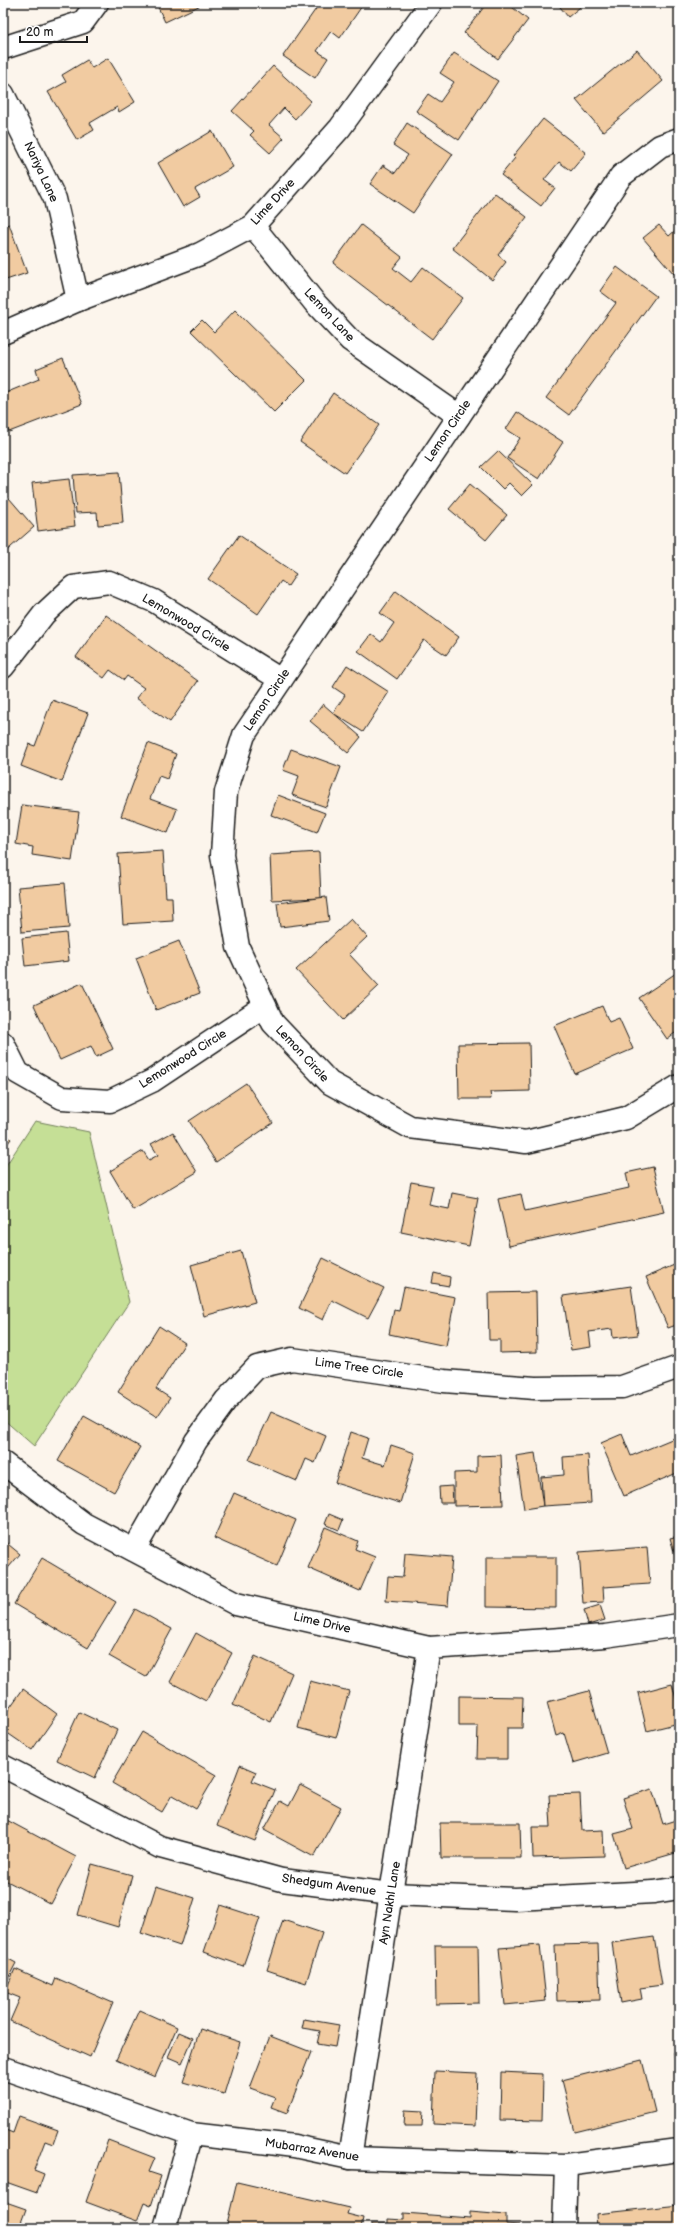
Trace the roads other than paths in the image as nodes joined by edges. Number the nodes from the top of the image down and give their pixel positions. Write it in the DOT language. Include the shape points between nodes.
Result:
graph roads {
  1 [pos="97,3"];
  2 [pos="431,3"];
  3 [pos="3,48"];
  4 [pos="3,94"];
  5 [pos="679,139"];
  6 [pos="253,226"];
  7 [pos="78,300"];
  8 [pos="3,333"];
  9 [pos="459,416"];
  10 [pos="3,667"];
  11 [pos="281,680"];
  12 [pos="262,1016"];
  13 [pos="3,1043"];
  14 [pos="679,1086"];
  15 [pos="679,1367"];
  16 [pos="3,1463"];
  17 [pos="134,1550"];
  18 [pos="679,1625"];
  19 [pos="429,1648"];
  20 [pos="3,1766"];
  21 [pos="679,1888"];
  22 [pos="391,1894"];
  23 [pos="3,2068"];
  24 [pos="191,2134"];
  25 [pos="679,2150"];
  26 [pos="350,2158"];
  27 [pos="566,2165"];
  28 [pos="164,2228"];
  29 [pos="564,2228"];
  1 -- 3 [label="street" via="83,22"];
  2 -- 6 [label="street, Lime Drive" via="340,128"];
  4 -- 7 [label="street, Nariya Lane" via="55,199"];
  5 -- 9 [label="street, Lemon Circle" via="660,146 621,176"];
  6 -- 7 [label="street, Lime Drive" via="200,254"];
  6 -- 9 [label="street, Lemon Lane" via="315,303 350,340"];
  7 -- 8 [label="street, Lime Drive"];
  9 -- 11 [label="street, Lemon Circle"];
  10 -- 11 [label="street, Lemonwood Circle" via="44,614 73,587 109,582 154,601"];
  11 -- 12 [label="street, Lemon Circle" via="244,735 226,792 222,855 238,947"];
  12 -- 13 [label="street, Lemonwood Circle" via="152,1081 110,1101 62,1098 18,1074"];
  12 -- 14 [label="street, Lemon Circle" via="330,1084 410,1127 526,1142 626,1118"];
  15 -- 17 [label="street, Lime Tree Circle" via="622,1387 535,1388 444,1381 292,1360 258,1367 226,1400 196,1441"];
  16 -- 17 [label="street, Lime Drive" via="84,1524"];
  17 -- 19 [label="street, Lime Drive" via="236,1604"];
  18 -- 19 [label="street, Lime Drive" via="605,1636"];
  19 -- 22 [label="street, Ayn Nakhl Lane"];
  20 -- 22 [label="street, Shedgum Avenue" via="160,1847 282,1880"];
  21 -- 22 [label="street, Shedgum Avenue" via="654,1892 515,1899"];
  22 -- 26 [label="street, Ayn Nakhl Lane"];
  23 -- 24 [label="street, Mubarraz Avenue"];
  24 -- 26 [label="street, Mubarraz Avenue" via="294,2146"];
  24 -- 28 [label="street"];
  25 -- 27 [label="street, Mubarraz Avenue"];
  26 -- 27 [label="street, Mubarraz Avenue"];
  27 -- 29 [label="street"];
}
